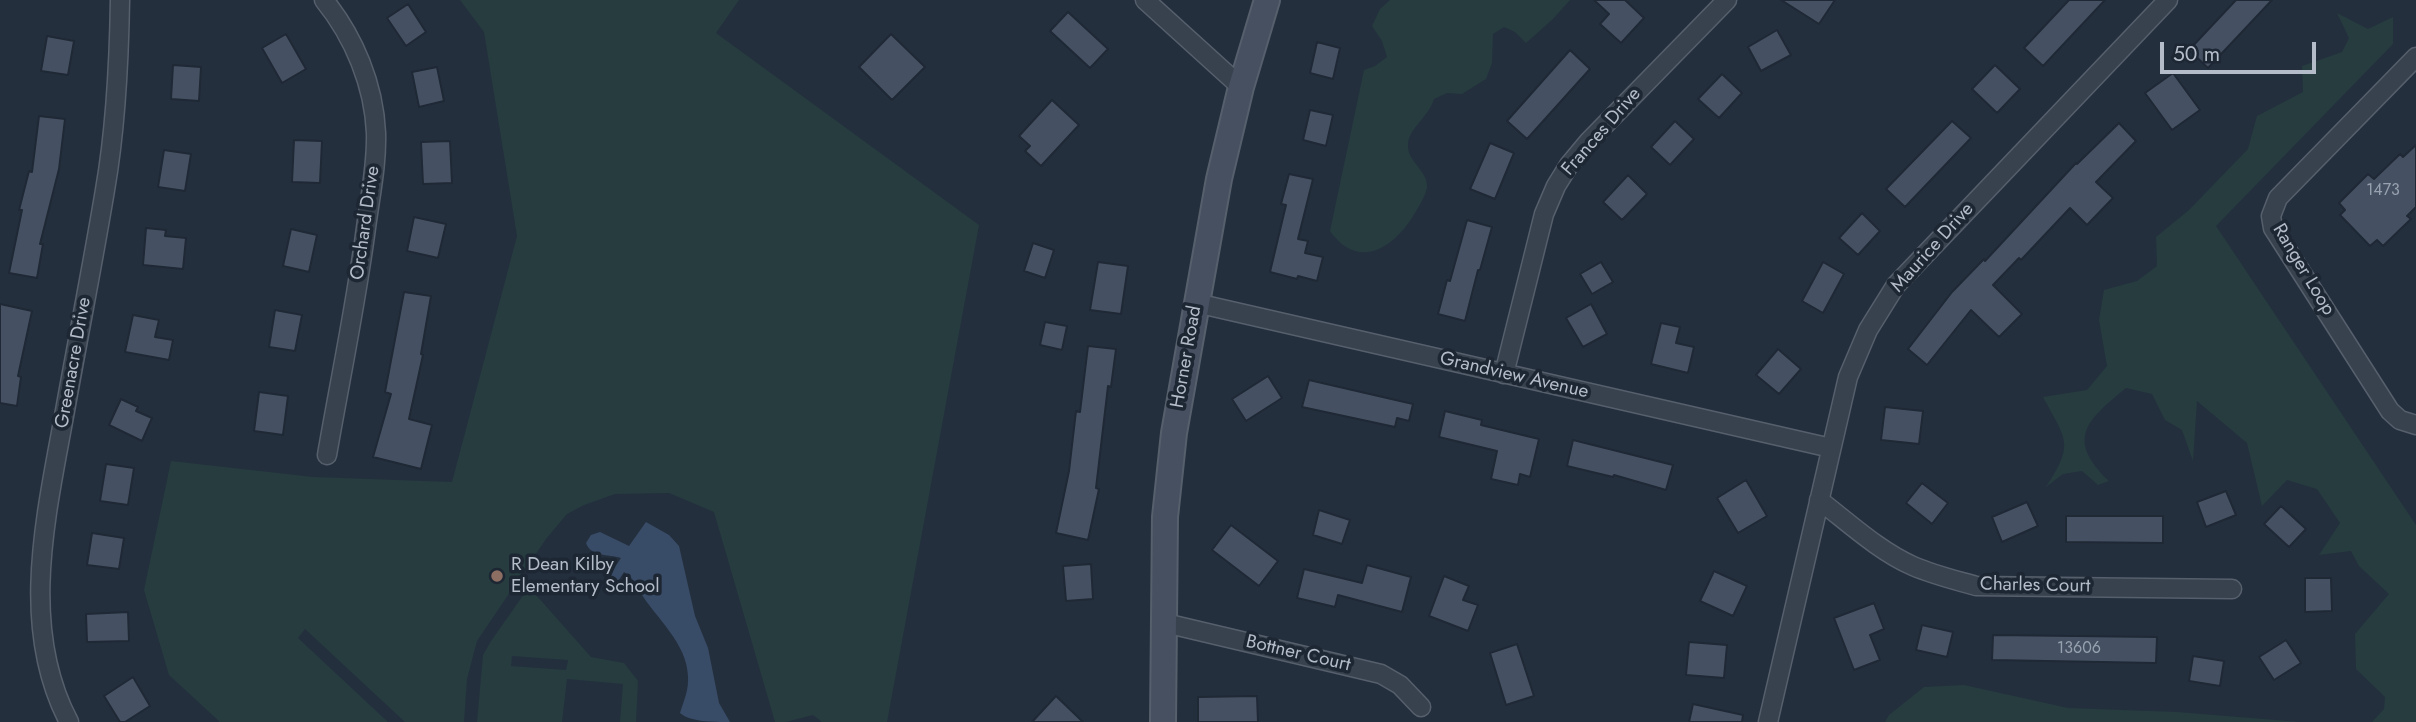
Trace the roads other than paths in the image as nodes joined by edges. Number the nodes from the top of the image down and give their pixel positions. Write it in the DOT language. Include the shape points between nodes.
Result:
graph roads {
  1 [pos="120,0"];
  2 [pos="324,0"];
  3 [pos="1145,0"];
  4 [pos="1267,0"];
  5 [pos="1727,0"];
  6 [pos="2168,0"];
  7 [pos="2416,57"];
  8 [pos="1241,87"];
  9 [pos="1196,303"];
  10 [pos="1504,374"];
  11 [pos="2416,425"];
  12 [pos="1832,448"];
  13 [pos="327,455"];
  14 [pos="1819,500"];
  15 [pos="2232,589"];
  16 [pos="1165,622"];
  17 [pos="1421,707"];
  18 [pos="69,722"];
  19 [pos="1163,722"];
  20 [pos="1768,722"];
  1 -- 18 [label="street, Greenacre Drive" via="114,135 49,500 39,593 47,665"];
  2 -- 13 [label="street, Orchard Drive" via="365,73 376,131 359,276"];
  3 -- 8 [label="street"];
  4 -- 8 [label="main road, Horner Road"];
  5 -- 10 [label="street, Frances Drive" via="1569,164 1544,214"];
  6 -- 12 [label="street, Maurice Drive" via="1896,285 1854,359"];
  7 -- 11 [label="street, Ranger Loop" via="2278,198 2271,216 2273,228 2390,411"];
  8 -- 9 [label="main road, Horner Road"];
  9 -- 10 [label="street, Grandview Avenue"];
  9 -- 16 [label="main road, Horner Road" via="1165,517"];
  10 -- 12 [label="street, Grandview Avenue"];
  12 -- 14 [label="street, Maurice Drive"];
  14 -- 15 [label="street, Charles Court" via="1911,565 1976,586"];
  14 -- 20 [label="street, Maurice Drive"];
  16 -- 17 [label="street, Bottner Court" via="1381,674 1400,685"];
  16 -- 19 [label="main road, Horner Road"];
}
